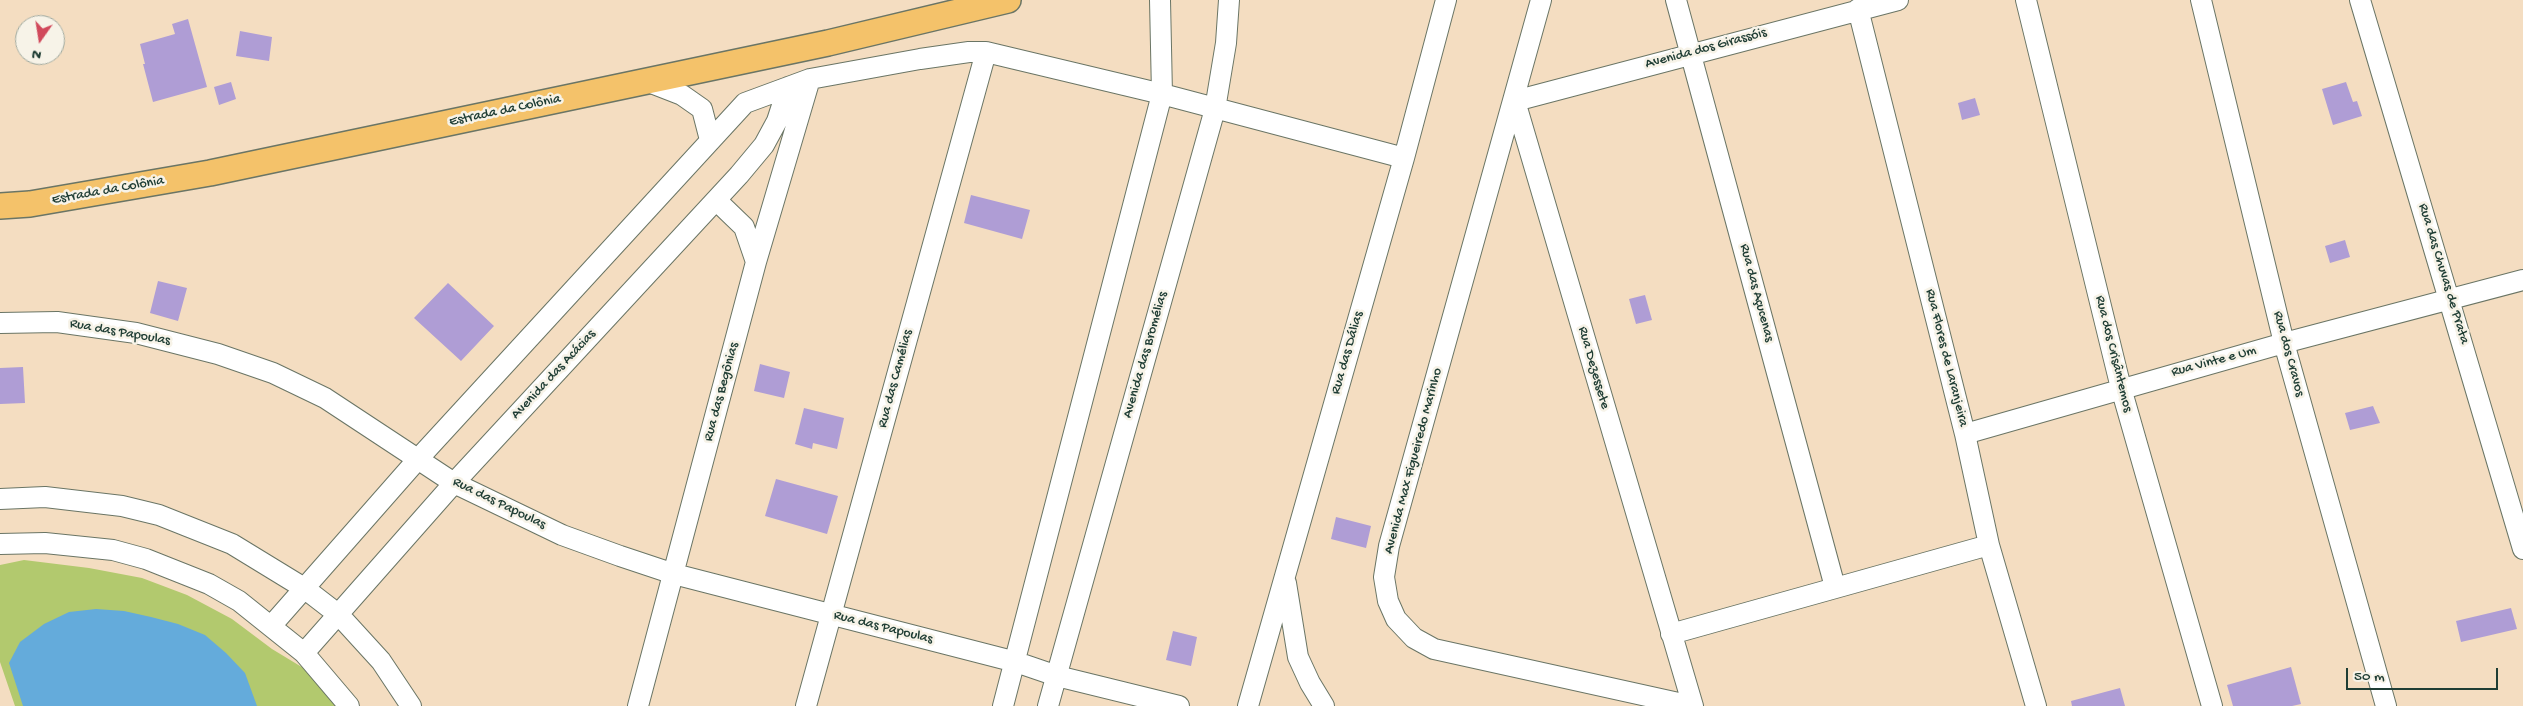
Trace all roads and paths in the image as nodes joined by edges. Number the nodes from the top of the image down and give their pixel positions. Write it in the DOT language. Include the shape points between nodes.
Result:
graph roads {
  1 [pos="1008,0"];
  2 [pos="1160,0"];
  3 [pos="1229,0"];
  4 [pos="1446,0"];
  5 [pos="1541,0"];
  6 [pos="1676,0"];
  7 [pos="1898,0"];
  8 [pos="2026,0"];
  9 [pos="2201,0"];
  10 [pos="2360,0"];
  11 [pos="1858,9"];
  12 [pos="986,52"];
  13 [pos="1692,53"];
  14 [pos="810,79"];
  15 [pos="646,82"];
  16 [pos="788,87"];
  17 [pos="1162,94"];
  18 [pos="1514,101"];
  19 [pos="1215,109"];
  20 [pos="710,140"];
  21 [pos="1404,158"];
  22 [pos="716,200"];
  23 [pos="0,206"];
  24 [pos="756,262"];
  25 [pos="2523,280"];
  26 [pos="2451,300"];
  27 [pos="0,324"];
  28 [pos="2284,343"];
  29 [pos="2121,388"];
  30 [pos="1965,434"];
  31 [pos="418,459"];
  32 [pos="454,483"];
  33 [pos="0,499"];
  34 [pos="0,544"];
  35 [pos="1989,545"];
  36 [pos="2523,549"];
  37 [pos="674,574"];
  38 [pos="1285,576"];
  39 [pos="1835,587"];
  40 [pos="304,588"];
  41 [pos="339,615"];
  42 [pos="830,615"];
  43 [pos="272,625"];
  44 [pos="1670,634"];
  45 [pos="304,653"];
  46 [pos="1016,662"];
  47 [pos="1056,676"];
  48 [pos="349,706"];
  49 [pos="411,706"];
  50 [pos="638,706"];
  51 [pos="806,706"];
  52 [pos="1004,706"];
  53 [pos="1048,706"];
  54 [pos="1179,706"];
  55 [pos="1248,706"];
  56 [pos="1324,706"];
  57 [pos="1693,706"];
  58 [pos="2036,706"];
  59 [pos="2212,706"];
  60 [pos="2386,706"];
  1 -- 15 [label="main road, Estrada da Colônia"];
  2 -- 17 [label="street"];
  3 -- 19 [label="street, Avenida das Bromélias" via="1226,43"];
  4 -- 21 [label="street, Rua das Dálias"];
  5 -- 18 [label="street, Avenida Max Figueiredo Marinho"];
  6 -- 13 [label="street, Rua das Açucenas"];
  7 -- 11 [label="street, Avenida dos Girassóis"];
  8 -- 29 [label="street, Rua dos Crisântemos"];
  9 -- 28 [label="street, Rua dos Cravos"];
  10 -- 26 [label="street, Rua das Chuvas de Prata"];
  11 -- 13 [label="street, Avenida dos Girassóis"];
  11 -- 30 [label="street, Rua Flores de Laranjeira"];
  12 -- 14 [label="street" via="920,58"];
  12 -- 17 [label="street"];
  12 -- 42 [label="street, Rua das Camélias"];
  13 -- 18 [label="street, Avenida dos Girassóis"];
  13 -- 39 [label="street, Rua das Açucenas"];
  14 -- 16 [label="street"];
  14 -- 24 [label="street, Rua das Begônias"];
  15 -- 20 [label="street" via="682,95 702,109"];
  15 -- 23 [label="main road, Estrada da Colônia" via="210,173 30,204"];
  16 -- 20 [label="street" via="745,103"];
  16 -- 22 [label="street, Avenida das Acácias" via="777,121 764,145"];
  17 -- 19 [label="street"];
  17 -- 46 [label="street"];
  18 -- 44 [label="street, Rua Dezessete"];
  18 -- 57 [label="street, Avenida Max Figueiredo Marinho" via="1389,546 1384,578 1388,601 1396,620 1414,638 1434,648"];
  19 -- 21 [label="street"];
  19 -- 47 [label="street, Avenida das Bromélias"];
  20 -- 31 [label="street"];
  21 -- 38 [label="street, Rua das Dálias"];
  22 -- 24 [label="street" via="744,226"];
  22 -- 32 [label="street, Avenida das Acácias"];
  24 -- 37 [label="street, Rua das Begônias"];
  25 -- 26 [label="street, Rua Vinte e Um"];
  26 -- 28 [label="street, Rua Vinte e Um"];
  26 -- 36 [label="street, Rua das Chuvas de Prata"];
  27 -- 31 [label="street, Rua das Papoulas" via="57,322 136,333 218,354 272,373 325,398"];
  28 -- 29 [label="street, Rua Vinte e Um"];
  28 -- 60 [label="street, Rua dos Cravos"];
  29 -- 30 [label="street, Rua Vinte e Um"];
  29 -- 59 [label="street, Rua dos Crisântemos"];
  30 -- 35 [label="street, Rua Flores de Laranjeira"];
  31 -- 32 [label="street, Rua das Papoulas"];
  31 -- 40 [label="street"];
  32 -- 37 [label="street, Rua das Papoulas" via="562,535"];
  32 -- 41 [label="street, Avenida das Acácias"];
  33 -- 40 [label="street" via="45,497 83,500 159,516 232,544"];
  34 -- 43 [label="street" via="45,542 79,545 146,559 210,584"];
  35 -- 39 [label="street"];
  35 -- 58 [label="street, Rua Flores de Laranjeira"];
  37 -- 42 [label="street, Rua das Papoulas"];
  37 -- 50 [label="street, Rua das Begônias"];
  38 -- 55 [label="street, Rua das Dálias"];
  38 -- 56 [label="street" via="1298,657"];
  39 -- 44 [label="street"];
  40 -- 41 [label="street"];
  40 -- 43 [label="street"];
  41 -- 45 [label="street, Avenida das Acácias"];
  41 -- 49 [label="street" via="381,662"];
  42 -- 46 [label="street, Rua das Papoulas"];
  42 -- 51 [label="street, Rua das Camélias"];
  43 -- 45 [label="street"];
  44 -- 57 [label="street, Rua Dezessete"];
  45 -- 48 [label="street"];
  46 -- 47 [label="street, Rua das Papoulas"];
  46 -- 52 [label="street"];
  47 -- 53 [label="street, Avenida das Bromélias"];
  47 -- 54 [label="street, Rua das Papoulas"];
}
